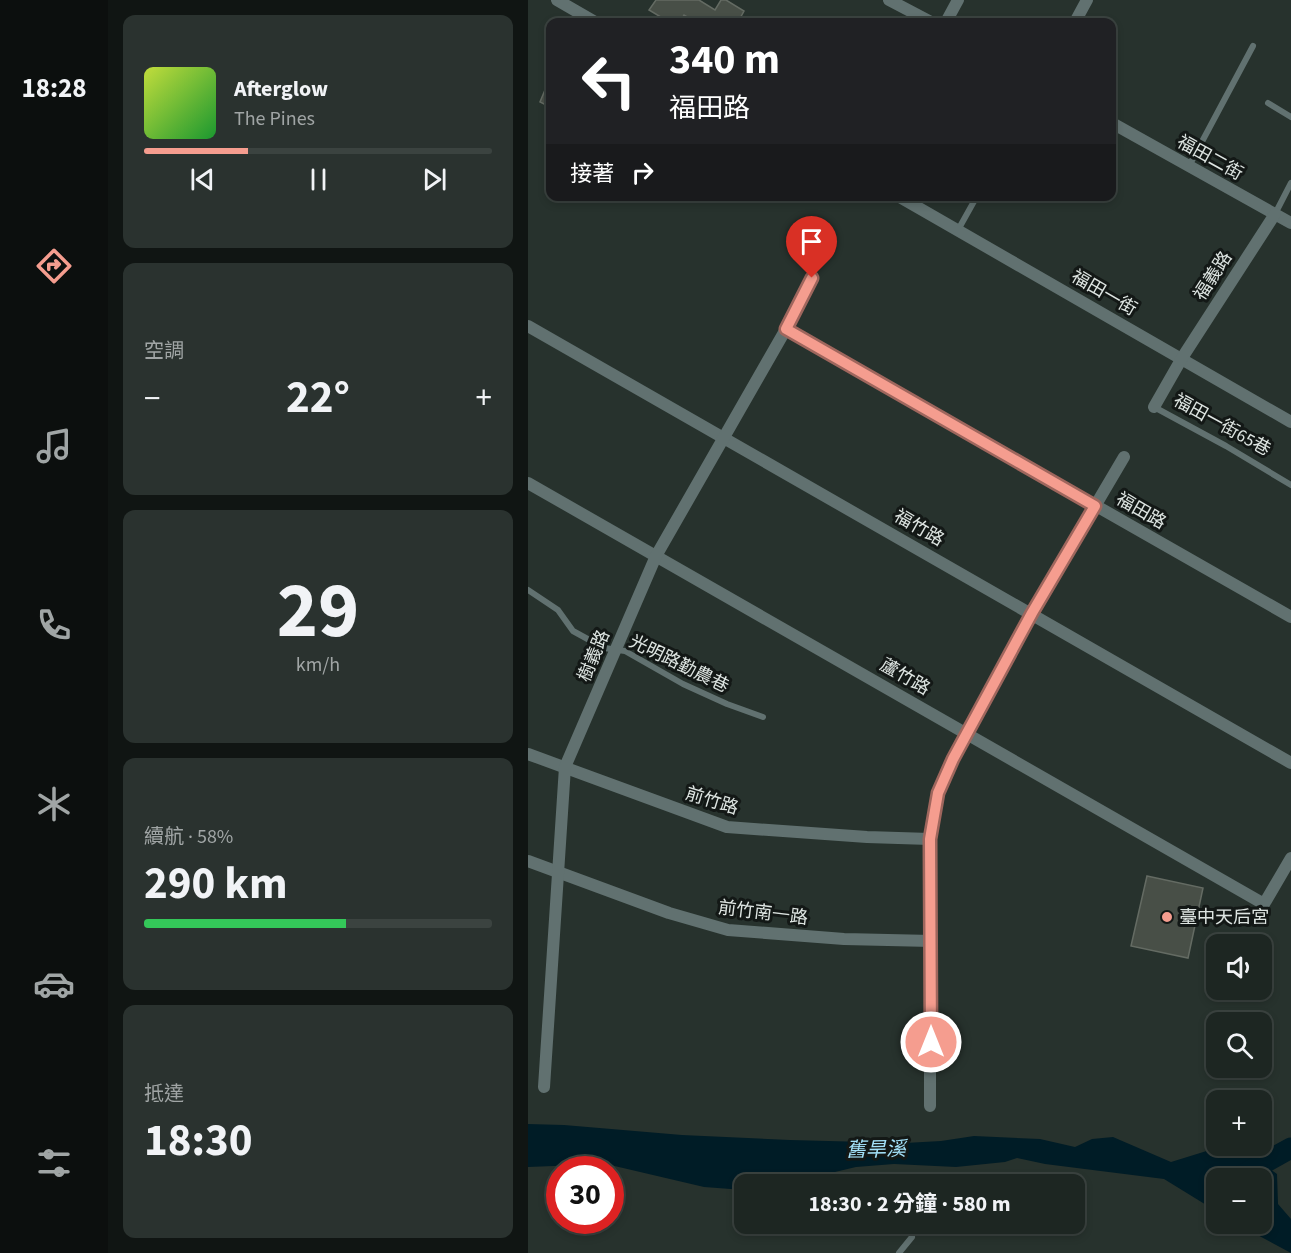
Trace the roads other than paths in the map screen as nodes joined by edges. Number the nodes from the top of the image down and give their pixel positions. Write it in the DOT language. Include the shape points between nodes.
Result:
graph roads {
  1 [pos="557,0"];
  2 [pos="889,0"];
  3 [pos="958,0"];
  4 [pos="1087,0"];
  5 [pos="587,18"];
  6 [pos="923,18"];
  7 [pos="948,18"];
  8 [pos="1078,18"];
  9 [pos="1253,46"];
  10 [pos="1268,103"];
  11 [pos="1291,117"];
  12 [pos="1116,125"];
  13 [pos="1189,167"];
  14 [pos="1291,183"];
  15 [pos="907,201"];
  16 [pos="974,201"];
  17 [pos="1275,214"];
  18 [pos="1291,223"];
  19 [pos="958,231"];
  20 [pos="812,278"];
  21 [pos="528,326"];
  22 [pos="786,329"];
  23 [pos="1182,358"];
  24 [pos="1154,407"];
  25 [pos="1291,422"];
  26 [pos="723,438"];
  27 [pos="1124,457"];
  28 [pos="528,483"];
  29 [pos="1291,485"];
  30 [pos="1095,506"];
  31 [pos="656,556"];
  32 [pos="528,590"];
  33 [pos="1032,613"];
  34 [pos="1291,617"];
  35 [pos="616,650"];
  36 [pos="763,717"];
  37 [pos="967,733"];
  38 [pos="528,754"];
  39 [pos="1291,763"];
  40 [pos="565,767"];
  41 [pos="930,839"];
  42 [pos="1291,858"];
  43 [pos="528,861"];
  44 [pos="557,872"];
  45 [pos="932,941"];
  46 [pos="544,1087"];
  47 [pos="930,1106"];
  48 [pos="912,1237"];
  49 [pos="899,1253"];
  1 -- 5 [label="street"];
  2 -- 6 [label="street"];
  3 -- 7 [label="street"];
  4 -- 8 [label="street"];
  9 -- 13 [label="lane"];
  10 -- 11 [label="lane"];
  12 -- 13 [label="street, 福田二街"];
  13 -- 17 [label="street, 福田二街"];
  14 -- 17 [label="lane"];
  15 -- 19 [label="street, 福田一街"];
  16 -- 19 [label="lane"];
  17 -- 18 [label="street, 福田二街"];
  17 -- 23 [label="street, 福義路"];
  19 -- 23 [label="street, 福田一街"];
  20 -- 22 [label="street, 樹義路"];
  21 -- 26 [label="street, 福竹路"];
  22 -- 26 [label="street, 樹義路"];
  22 -- 30 [label="street, 福田路"];
  23 -- 24 [label="street, 福田一街65巷"];
  23 -- 25 [label="street, 福田一街"];
  24 -- 29 [label="lane, 福田一街65巷"];
  26 -- 31 [label="street, 樹義路"];
  26 -- 33 [label="street, 福竹路"];
  27 -- 30 [label="street"];
  28 -- 31 [label="street, 蘆竹路"];
  30 -- 33 [label="street"];
  30 -- 34 [label="street, 福田路"];
  31 -- 35 [label="street, 樹義路"];
  31 -- 37 [label="street, 蘆竹路"];
  32 -- 35 [label="lane, 光明路勤農巷" via="558,610 573,631 604,648"];
  33 -- 37 [label="street"];
  33 -- 39 [label="street, 福竹路"];
  35 -- 36 [label="lane, 光明路勤農巷" via="625,651 726,704"];
  35 -- 40 [label="street, 樹義路"];
  37 -- 41 [label="street" via="938,793"];
  37 -- 42 [label="street, 蘆竹路" via="1264,904"];
  38 -- 40 [label="street, 前竹路"];
  40 -- 41 [label="street, 前竹路" via="727,827"];
  40 -- 44 [label="street, 樹義路"];
  41 -- 45 [label="street"];
  43 -- 44 [label="street, 前竹南一路"];
  44 -- 45 [label="street, 前竹南一路" via="728,930"];
  44 -- 46 [label="street, 樹義路"];
  45 -- 47 [label="street"];
  48 -- 49 [label="lane"];
}
